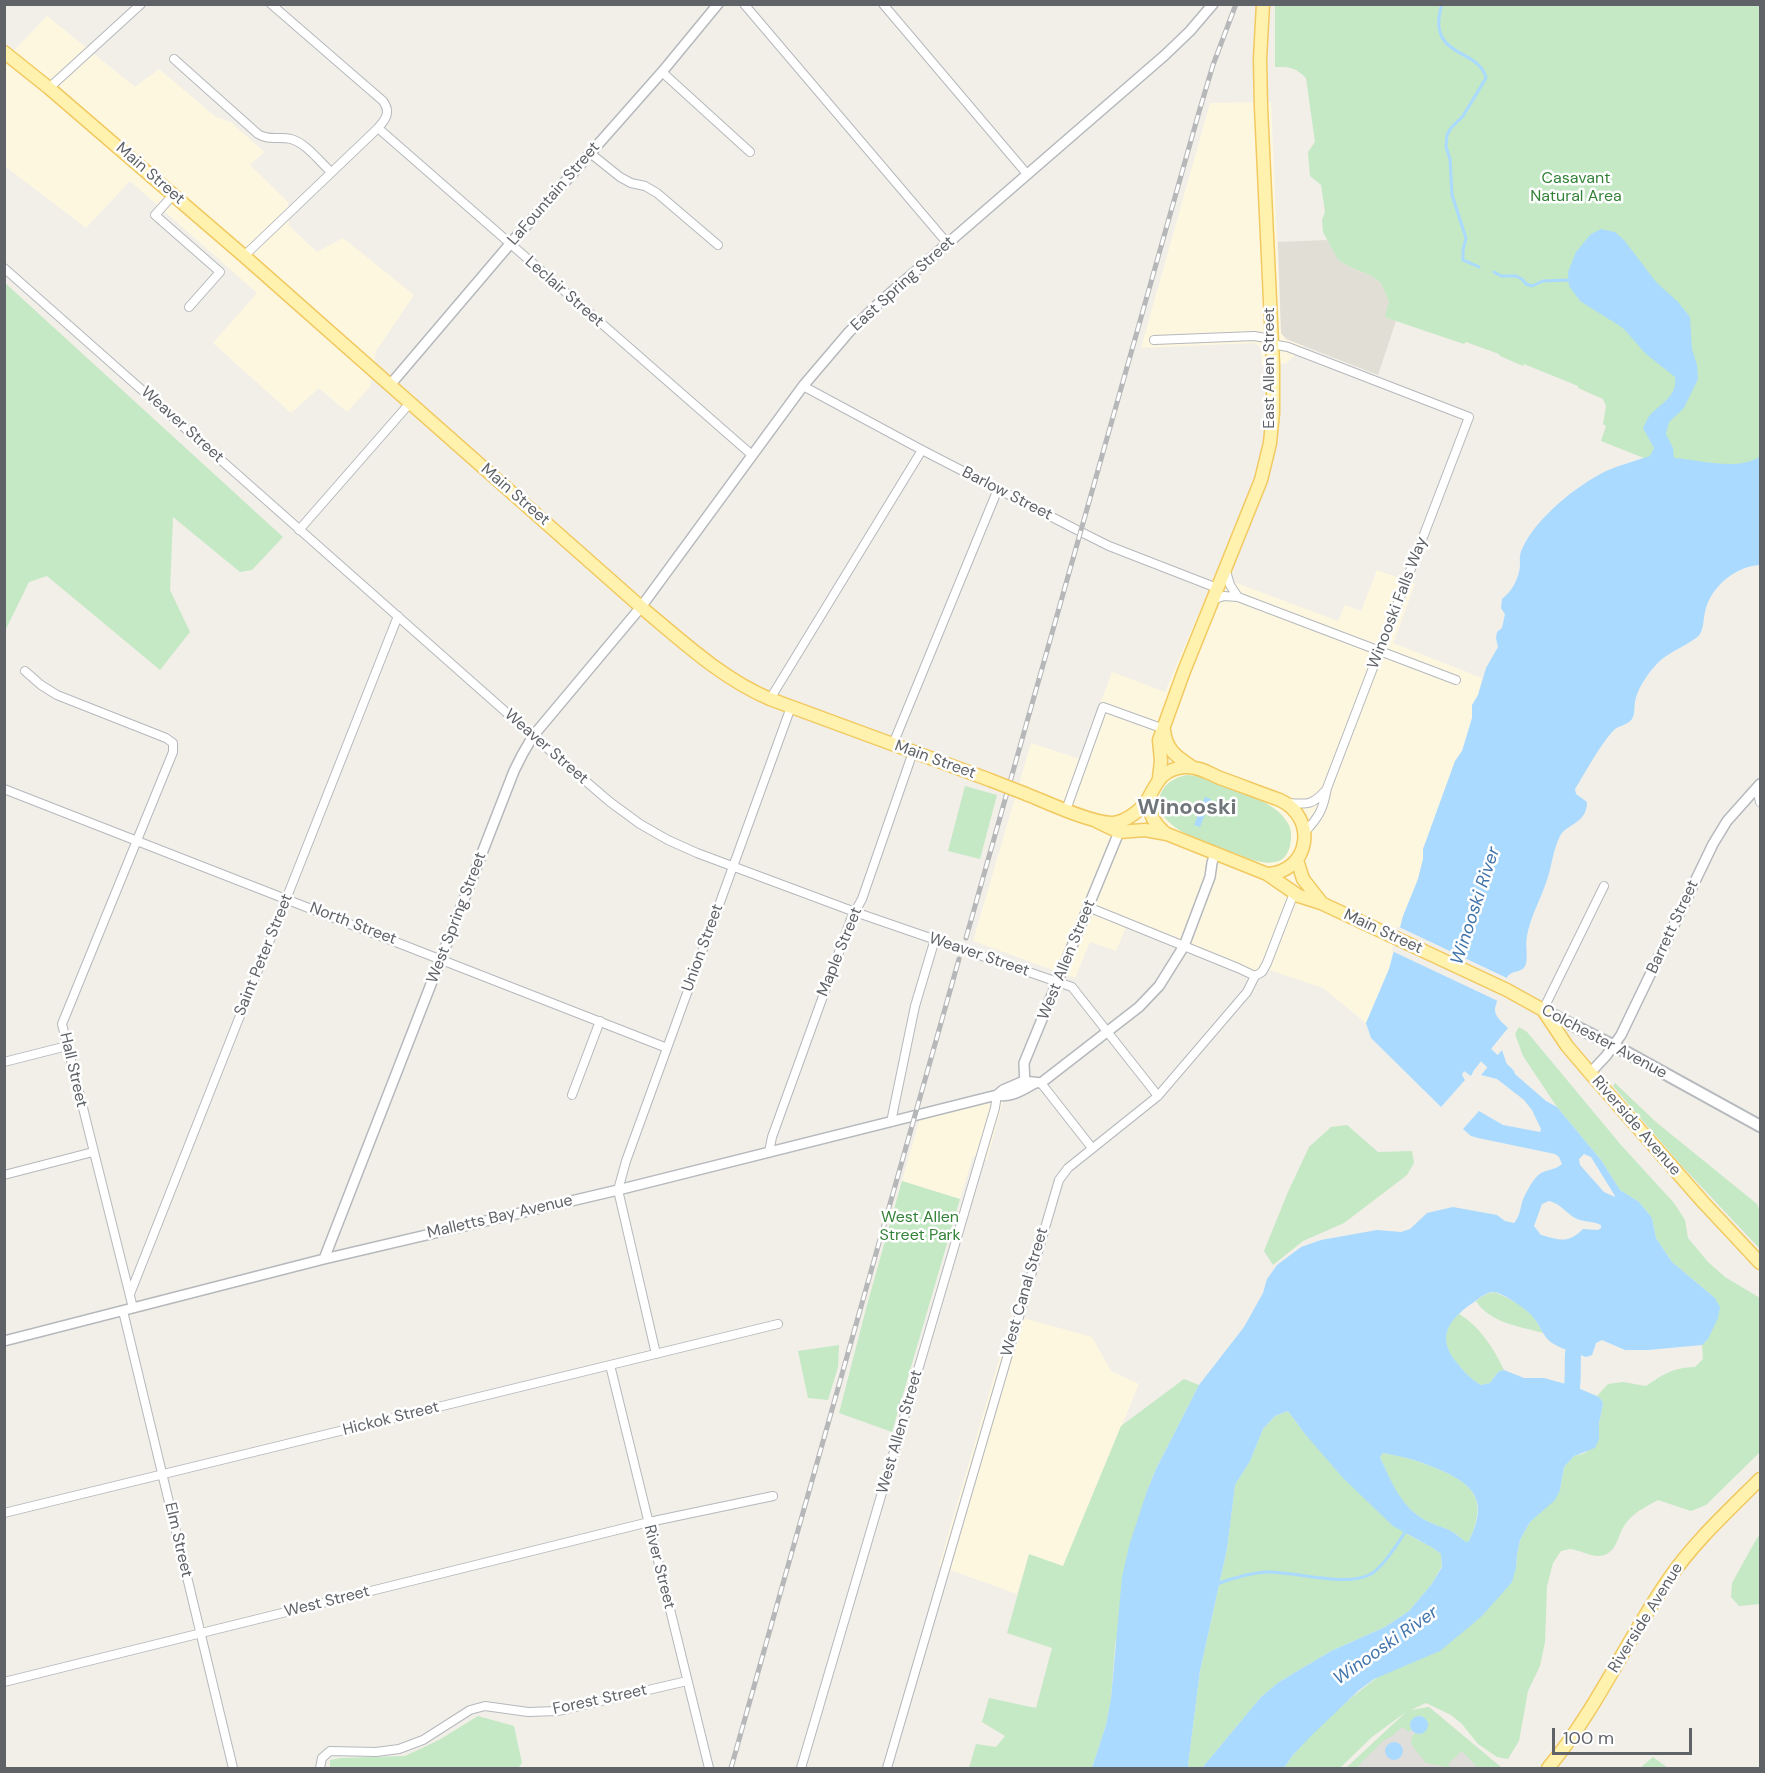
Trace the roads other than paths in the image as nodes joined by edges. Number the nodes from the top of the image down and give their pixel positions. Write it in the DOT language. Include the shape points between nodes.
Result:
graph roads {
  1 [pos="141,4"];
  2 [pos="271,4"];
  3 [pos="718,4"];
  4 [pos="744,4"];
  5 [pos="883,4"];
  6 [pos="1213,4"];
  7 [pos="1254,4"];
  8 [pos="1263,4"];
  9 [pos="4,52"];
  10 [pos="174,59"];
  11 [pos="1260,59"];
  12 [pos="662,72"];
  13 [pos="49,88"];
  14 [pos="378,128"];
  15 [pos="750,152"];
  16 [pos="590,153"];
  17 [pos="331,172"];
  18 [pos="1027,174"];
  19 [pos="173,195"];
  20 [pos="510,244"];
  21 [pos="948,244"];
  22 [pos="718,245"];
  23 [pos="244,256"];
  24 [pos="4,268"];
  25 [pos="189,307"];
  26 [pos="1154,340"];
  27 [pos="1272,341"];
  28 [pos="390,385"];
  29 [pos="803,386"];
  30 [pos="410,403"];
  31 [pos="922,450"];
  32 [pos="752,455"];
  33 [pos="998,489"];
  34 [pos="299,530"];
  35 [pos="1225,568"];
  36 [pos="1217,588"];
  37 [pos="1238,597"];
  38 [pos="1212,600"];
  39 [pos="641,607"];
  40 [pos="398,616"];
  41 [pos="1380,651"];
  42 [pos="25,670"];
  43 [pos="1456,680"];
  44 [pos="770,699"];
  45 [pos="791,707"];
  46 [pos="1164,729"];
  47 [pos="533,736"];
  48 [pos="893,744"];
  49 [pos="913,752"];
  50 [pos="1192,767"];
  51 [pos="1159,778"];
  52 [pos="1759,787"];
  53 [pos="1327,788"];
  54 [pos="4,789"];
  55 [pos="1149,798"];
  56 [pos="1761,801"];
  57 [pos="1286,803"];
  58 [pos="1066,810"];
  59 [pos="1096,821"];
  60 [pos="1119,832"];
  61 [pos="1304,833"];
  62 [pos="1167,834"];
  63 [pos="136,839"];
  64 [pos="1214,858"];
  65 [pos="1297,860"];
  66 [pos="733,866"];
  67 [pos="1267,874"];
  68 [pos="1604,886"];
  69 [pos="1294,893"];
  70 [pos="286,898"];
  71 [pos="1321,903"];
  72 [pos="1088,907"];
  73 [pos="855,912"];
  74 [pos="935,939"];
  75 [pos="1184,946"];
  76 [pos="441,959"];
  77 [pos="1445,962"];
  78 [pos="1255,976"];
  79 [pos="1057,982"];
  80 [pos="1543,1010"];
  81 [pos="600,1021"];
  82 [pos="1107,1032"];
  83 [pos="67,1046"];
  84 [pos="1614,1046"];
  85 [pos="667,1048"];
  86 [pos="4,1062"];
  87 [pos="1590,1073"];
  88 [pos="1038,1083"];
  89 [pos="1024,1085"];
  90 [pos="572,1095"];
  91 [pos="997,1095"];
  92 [pos="1158,1096"];
  93 [pos="891,1122"];
  94 [pos="1761,1126"];
  95 [pos="1092,1148"];
  96 [pos="93,1152"];
  97 [pos="769,1152"];
  98 [pos="4,1174"];
  99 [pos="618,1190"];
  100 [pos="324,1259"];
  101 [pos="1761,1263"];
  102 [pos="130,1294"];
  103 [pos="128,1309"];
  104 [pos="778,1324"];
  105 [pos="4,1341"];
  106 [pos="656,1354"];
  107 [pos="610,1365"];
  108 [pos="163,1474"];
  109 [pos="1761,1479"];
  110 [pos="773,1496"];
  111 [pos="4,1513"];
  112 [pos="649,1522"];
  113 [pos="201,1633"];
  114 [pos="687,1681"];
  115 [pos="4,1682"];
  116 [pos="233,1768"];
  117 [pos="320,1768"];
  118 [pos="709,1768"];
  119 [pos="801,1768"];
  120 [pos="887,1768"];
  121 [pos="1548,1768"];
  1 -- 13 [label="street"];
  2 -- 14 [label="street" via="385,104 387,114"];
  3 -- 12 [label="street, LaFountain Street"];
  4 -- 21 [label="street"];
  5 -- 18 [label="street"];
  6 -- 18 [label="street, East Spring Street" via="1165,55"];
  7 -- 11 [label="main road, East Allen Street"];
  8 -- 11 [label="main road, East Allen Street"];
  9 -- 13 [label="main road, Main Street"];
  10 -- 17 [label="street" via="258,134 296,141"];
  11 -- 27 [label="main road, East Allen Street"];
  12 -- 15 [label="street"];
  12 -- 16 [label="street, LaFountain Street"];
  13 -- 19 [label="main road, Main Street"];
  14 -- 17 [label="street"];
  14 -- 20 [label="street, Leclair Street"];
  16 -- 20 [label="street, LaFountain Street"];
  16 -- 22 [label="street" via="620,177 657,194"];
  17 -- 23 [label="street"];
  18 -- 21 [label="street, East Spring Street"];
  19 -- 23 [label="main road, Main Street"];
  19 -- 25 [label="street" via="155,215 220,272"];
  20 -- 28 [label="street, LaFountain Street"];
  20 -- 32 [label="street, Leclair Street"];
  21 -- 29 [label="street, East Spring Street" via="849,332"];
  23 -- 28 [label="main road, Main Street"];
  24 -- 34 [label="street, Weaver Street"];
  26 -- 27 [label="street" via="1254,336"];
  27 -- 35 [label="main road, East Allen Street" via="1273,413 1268,458"];
  27 -- 41 [label="street, Winooski Falls Way" via="1469,417"];
  28 -- 30 [label="main road, Main Street"];
  29 -- 31 [label="street, Barlow Street"];
  29 -- 32 [label="street, East Spring Street"];
  30 -- 34 [label="street"];
  30 -- 39 [label="main road, Main Street"];
  31 -- 33 [label="street, Barlow Street"];
  31 -- 44 [label="street"];
  32 -- 39 [label="street, East Spring Street"];
  33 -- 36 [label="street, Barlow Street" via="1109,546"];
  33 -- 48 [label="street"];
  34 -- 40 [label="street, Weaver Street"];
  35 -- 36 [label="main road, East Allen Street"];
  35 -- 37 [label="street"];
  36 -- 38 [label="main road, East Allen Street"];
  37 -- 38 [label="street"];
  37 -- 41 [label="street"];
  38 -- 46 [label="main road, East Allen Street"];
  39 -- 44 [label="main road, Main Street" via="732,679"];
  39 -- 47 [label="street, West Spring Street"];
  40 -- 47 [label="street, Weaver Street"];
  40 -- 70 [label="street, Saint Peter Street"];
  41 -- 43 [label="street"];
  41 -- 53 [label="street, Winooski Falls Way"];
  42 -- 63 [label="street, Hall Street" via="57,695 173,743 173,752"];
  44 -- 45 [label="main road, Main Street"];
  45 -- 48 [label="main road, Main Street"];
  45 -- 66 [label="street, Union Street"];
  46 -- 50 [label="main road" via="1172,752"];
  46 -- 51 [label="main road, East Allen Street"];
  46 -- 58 [label="street" via="1103,707"];
  47 -- 66 [label="street, Weaver Street" via="640,824 668,840"];
  47 -- 76 [label="street, West Spring Street" via="514,771"];
  48 -- 49 [label="main road, Main Street"];
  49 -- 58 [label="main road, Main Street, bridge"];
  49 -- 73 [label="street, Maple Street"];
  50 -- 51 [label="main road" via="1173,770"];
  50 -- 57 [label="main road"];
  51 -- 55 [label="main road, Main Street"];
  52 -- 56 [label="street"];
  52 -- 84 [label="street, Barrett Street" via="1727,821 1713,844"];
  53 -- 57 [label="street" via="1310,803"];
  53 -- 61 [label="street, Winooski Falls Way" via="1320,813"];
  54 -- 63 [label="street, North Street"];
  55 -- 59 [label="main road, Main Street" via="1124,820"];
  55 -- 62 [label="main road" via="1155,823"];
  57 -- 61 [label="main road" via="1299,816"];
  58 -- 59 [label="main road, Main Street"];
  59 -- 60 [label="main road, Main Street"];
  60 -- 62 [label="main road, Main Street" via="1145,830"];
  60 -- 72 [label="street, West Allen Street"];
  61 -- 65 [label="main road"];
  62 -- 64 [label="main road, Main Street"];
  63 -- 70 [label="street, North Street"];
  63 -- 83 [label="street, Hall Street" via="63,1020"];
  64 -- 67 [label="main road, Main Street"];
  64 -- 75 [label="street, Malletts Bay Avenue"];
  65 -- 67 [label="main road" via="1287,870"];
  65 -- 71 [label="main road, Main Street" via="1303,879"];
  66 -- 73 [label="street, Weaver Street"];
  66 -- 85 [label="street, Union Street"];
  67 -- 69 [label="main road, Main Street"];
  68 -- 80 [label="street"];
  69 -- 71 [label="main road, Main Street"];
  69 -- 78 [label="street, West Canal Street" via="1267,963"];
  70 -- 76 [label="street, North Street"];
  70 -- 102 [label="street, Saint Peter Street"];
  71 -- 77 [label="main road, Main Street"];
  72 -- 75 [label="street"];
  72 -- 79 [label="street, West Allen Street"];
  73 -- 74 [label="street, Weaver Street"];
  73 -- 97 [label="street, Maple Street"];
  74 -- 79 [label="street, Weaver Street"];
  74 -- 93 [label="street" via="915,1006"];
  75 -- 78 [label="street"];
  75 -- 82 [label="street, Malletts Bay Avenue" via="1153,993"];
  76 -- 81 [label="street, North Street"];
  76 -- 100 [label="street, West Spring Street"];
  77 -- 80 [label="main road, Colchester Avenue"];
  78 -- 92 [label="street, West Canal Street" via="1247,992"];
  79 -- 82 [label="street, Weaver Street" via="1072,987"];
  79 -- 89 [label="street, West Allen Street" via="1024,1063"];
  80 -- 84 [label="main road, Colchester Avenue"];
  80 -- 87 [label="main road, Riverside Avenue"];
  81 -- 85 [label="street, North Street"];
  81 -- 90 [label="street"];
  82 -- 88 [label="street, Malletts Bay Avenue"];
  82 -- 92 [label="street, Weaver Street"];
  83 -- 86 [label="street"];
  83 -- 96 [label="street, Hall Street"];
  84 -- 87 [label="street, Barrett Street"];
  84 -- 94 [label="main road, Colchester Avenue"];
  85 -- 99 [label="street, Union Street"];
  87 -- 101 [label="main road, Riverside Avenue"];
  88 -- 89 [label="street, Malletts Bay Avenue"];
  88 -- 95 [label="street"];
  89 -- 91 [label="street, Malletts Bay Avenue"];
  91 -- 93 [label="street, Malletts Bay Avenue"];
  91 -- 119 [label="street, West Allen Street"];
  92 -- 95 [label="street, West Canal Street"];
  93 -- 97 [label="street, Malletts Bay Avenue"];
  95 -- 120 [label="street, West Canal Street" via="1068,1168 1056,1186"];
  96 -- 98 [label="street"];
  96 -- 102 [label="street, Hall Street"];
  97 -- 99 [label="street, Malletts Bay Avenue"];
  99 -- 100 [label="street, Malletts Bay Avenue"];
  99 -- 106 [label="street"];
  100 -- 103 [label="street, Malletts Bay Avenue"];
  102 -- 103 [label="street, Hall Street"];
  103 -- 105 [label="street, Malletts Bay Avenue"];
  103 -- 108 [label="street, Elm Street"];
  104 -- 106 [label="street, Hickok Street"];
  106 -- 107 [label="street, Hickok Street"];
  107 -- 108 [label="street, Hickok Street"];
  107 -- 112 [label="street, River Street"];
  108 -- 111 [label="street, Hickok Street"];
  108 -- 113 [label="street, Elm Street"];
  109 -- 121 [label="main road, Riverside Avenue" via="1676,1568 1567,1744"];
  110 -- 112 [label="street, West Street"];
  112 -- 113 [label="street, West Street"];
  112 -- 114 [label="street, River Street"];
  113 -- 115 [label="street, West Street"];
  113 -- 116 [label="street, Elm Street"];
  114 -- 117 [label="street, Forest Street" via="558,1711 477,1708 423,1740 399,1749 330,1751 322,1758"];
  114 -- 118 [label="street, River Street"];
}
